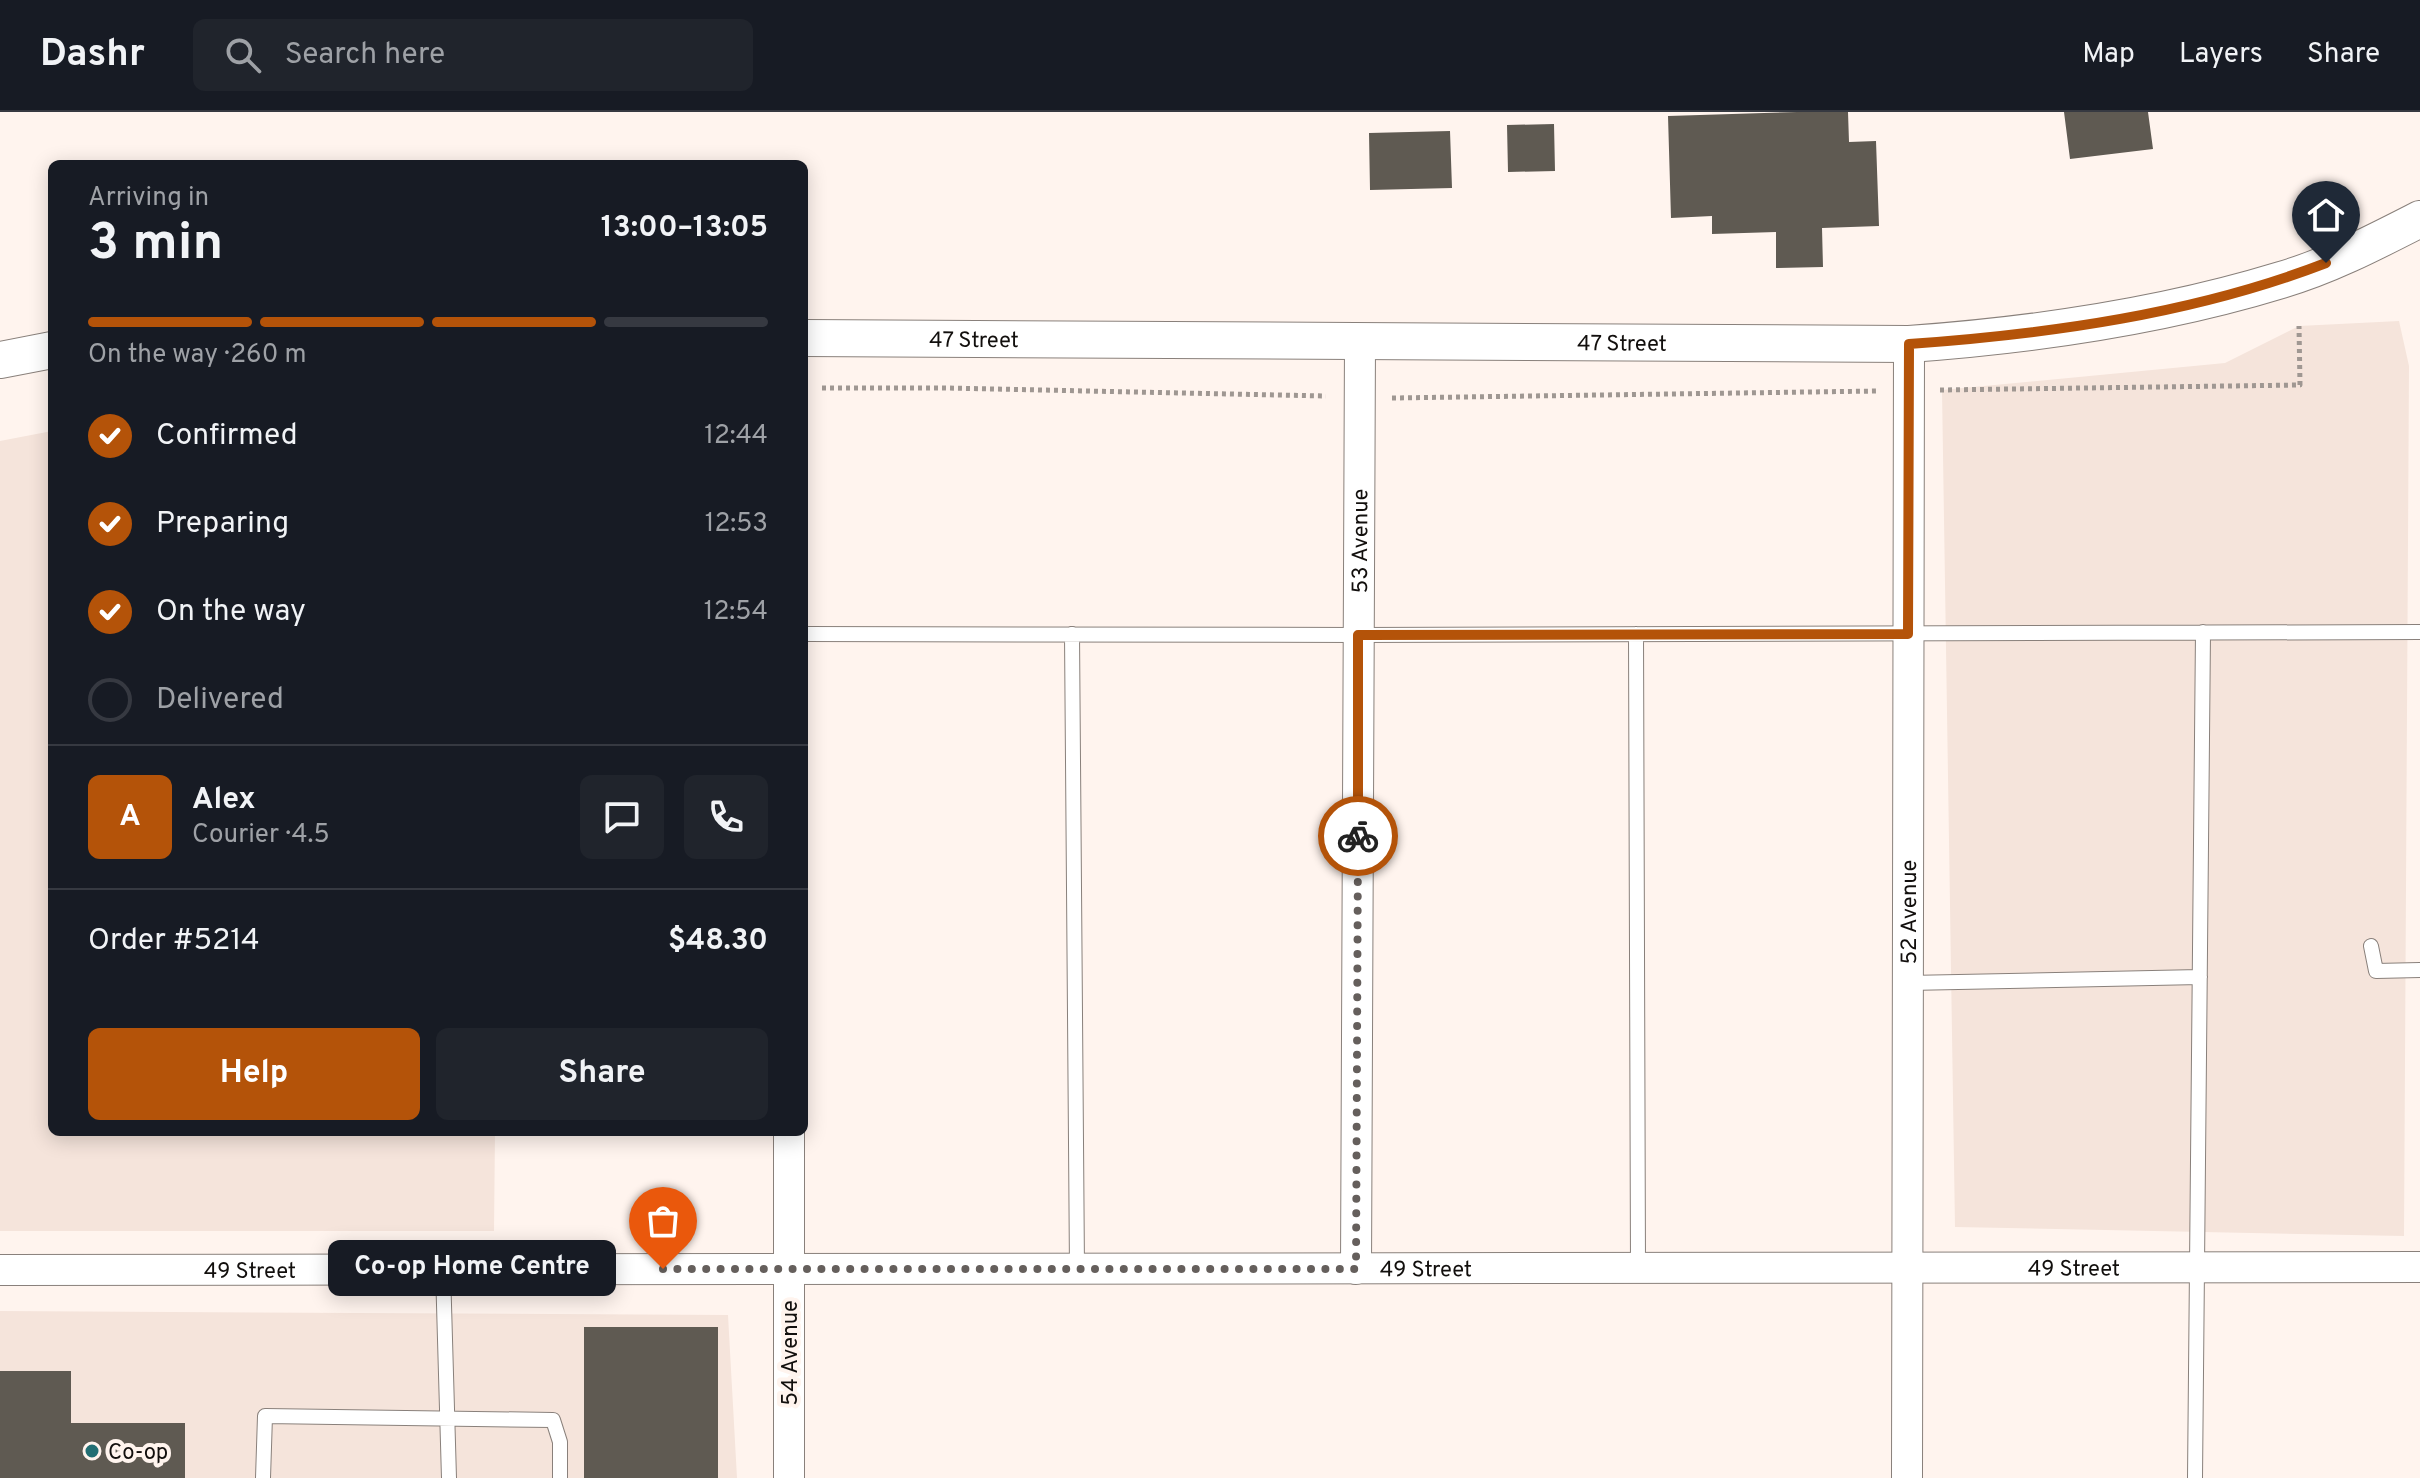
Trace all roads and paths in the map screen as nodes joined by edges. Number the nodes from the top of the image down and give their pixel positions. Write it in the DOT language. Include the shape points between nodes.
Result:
graph roads {
  1 [pos="2420,219"];
  2 [pos="2299,326"];
  3 [pos="808,338"];
  4 [pos="1360,343"];
  5 [pos="1909,344"];
  6 [pos="48,351"];
  7 [pos="0,360"];
  8 [pos="822,388"];
  9 [pos="1909,390"];
  10 [pos="1360,397"];
  11 [pos="2203,632"];
  12 [pos="2420,632"];
  13 [pos="808,634"];
  14 [pos="1072,634"];
  15 [pos="1636,634"];
  16 [pos="1908,634"];
  17 [pos="1358,635"];
  18 [pos="2371,946"];
  19 [pos="2420,970"];
  20 [pos="2200,977"];
  21 [pos="1908,983"];
  22 [pos="789,1136"];
  23 [pos="2420,1267"];
  24 [pos="1638,1268"];
  25 [pos="1907,1268"];
  26 [pos="2197,1268"];
  27 [pos="789,1269"];
  28 [pos="1077,1269"];
  29 [pos="1356,1269"];
  30 [pos="0,1270"];
  31 [pos="443,1270"];
  32 [pos="447,1419"];
  33 [pos="263,1478"];
  34 [pos="449,1478"];
  35 [pos="560,1478"];
  36 [pos="789,1478"];
  37 [pos="1907,1478"];
  38 [pos="2195,1478"];
  1 -- 5 [label="street, 47 Street" via="2349,255 2282,280 2178,306 2075,326"];
  2 -- 9 [label="path" via="2300,385"];
  3 -- 4 [label="street, 47 Street"];
  4 -- 5 [label="street, 47 Street"];
  4 -- 10 [label="street, 53 Avenue"];
  5 -- 9 [label="street, 52 Avenue"];
  6 -- 7 [label="street"];
  8 -- 10 [label="path"];
  9 -- 10 [label="path"];
  9 -- 16 [label="street, 52 Avenue"];
  10 -- 17 [label="street, 53 Avenue"];
  11 -- 12 [label="lane"];
  11 -- 16 [label="lane"];
  11 -- 20 [label="lane"];
  13 -- 14 [label="lane"];
  14 -- 17 [label="lane"];
  14 -- 28 [label="lane"];
  15 -- 16 [label="lane"];
  15 -- 17 [label="lane"];
  15 -- 24 [label="lane"];
  16 -- 21 [label="street, 52 Avenue"];
  17 -- 29 [label="street, 53 Avenue"];
  18 -- 19 [label="lane" via="2376,971"];
  20 -- 21 [label="lane"];
  20 -- 26 [label="lane"];
  21 -- 25 [label="street, 52 Avenue"];
  22 -- 27 [label="street, 54 Avenue"];
  23 -- 26 [label="street, 49 Street"];
  24 -- 25 [label="street, 49 Street"];
  24 -- 29 [label="street, 49 Street"];
  25 -- 26 [label="street, 49 Street"];
  25 -- 37 [label="street, 52 Avenue"];
  26 -- 38 [label="lane"];
  27 -- 28 [label="street, 49 Street"];
  27 -- 31 [label="street, 49 Street"];
  27 -- 36 [label="street, 54 Avenue"];
  28 -- 29 [label="street, 49 Street"];
  30 -- 31 [label="street, 49 Street"];
  31 -- 32 [label="lane"];
  32 -- 33 [label="lane" via="265,1416"];
  32 -- 34 [label="lane"];
  32 -- 35 [label="lane" via="553,1420 560,1442"];
}
